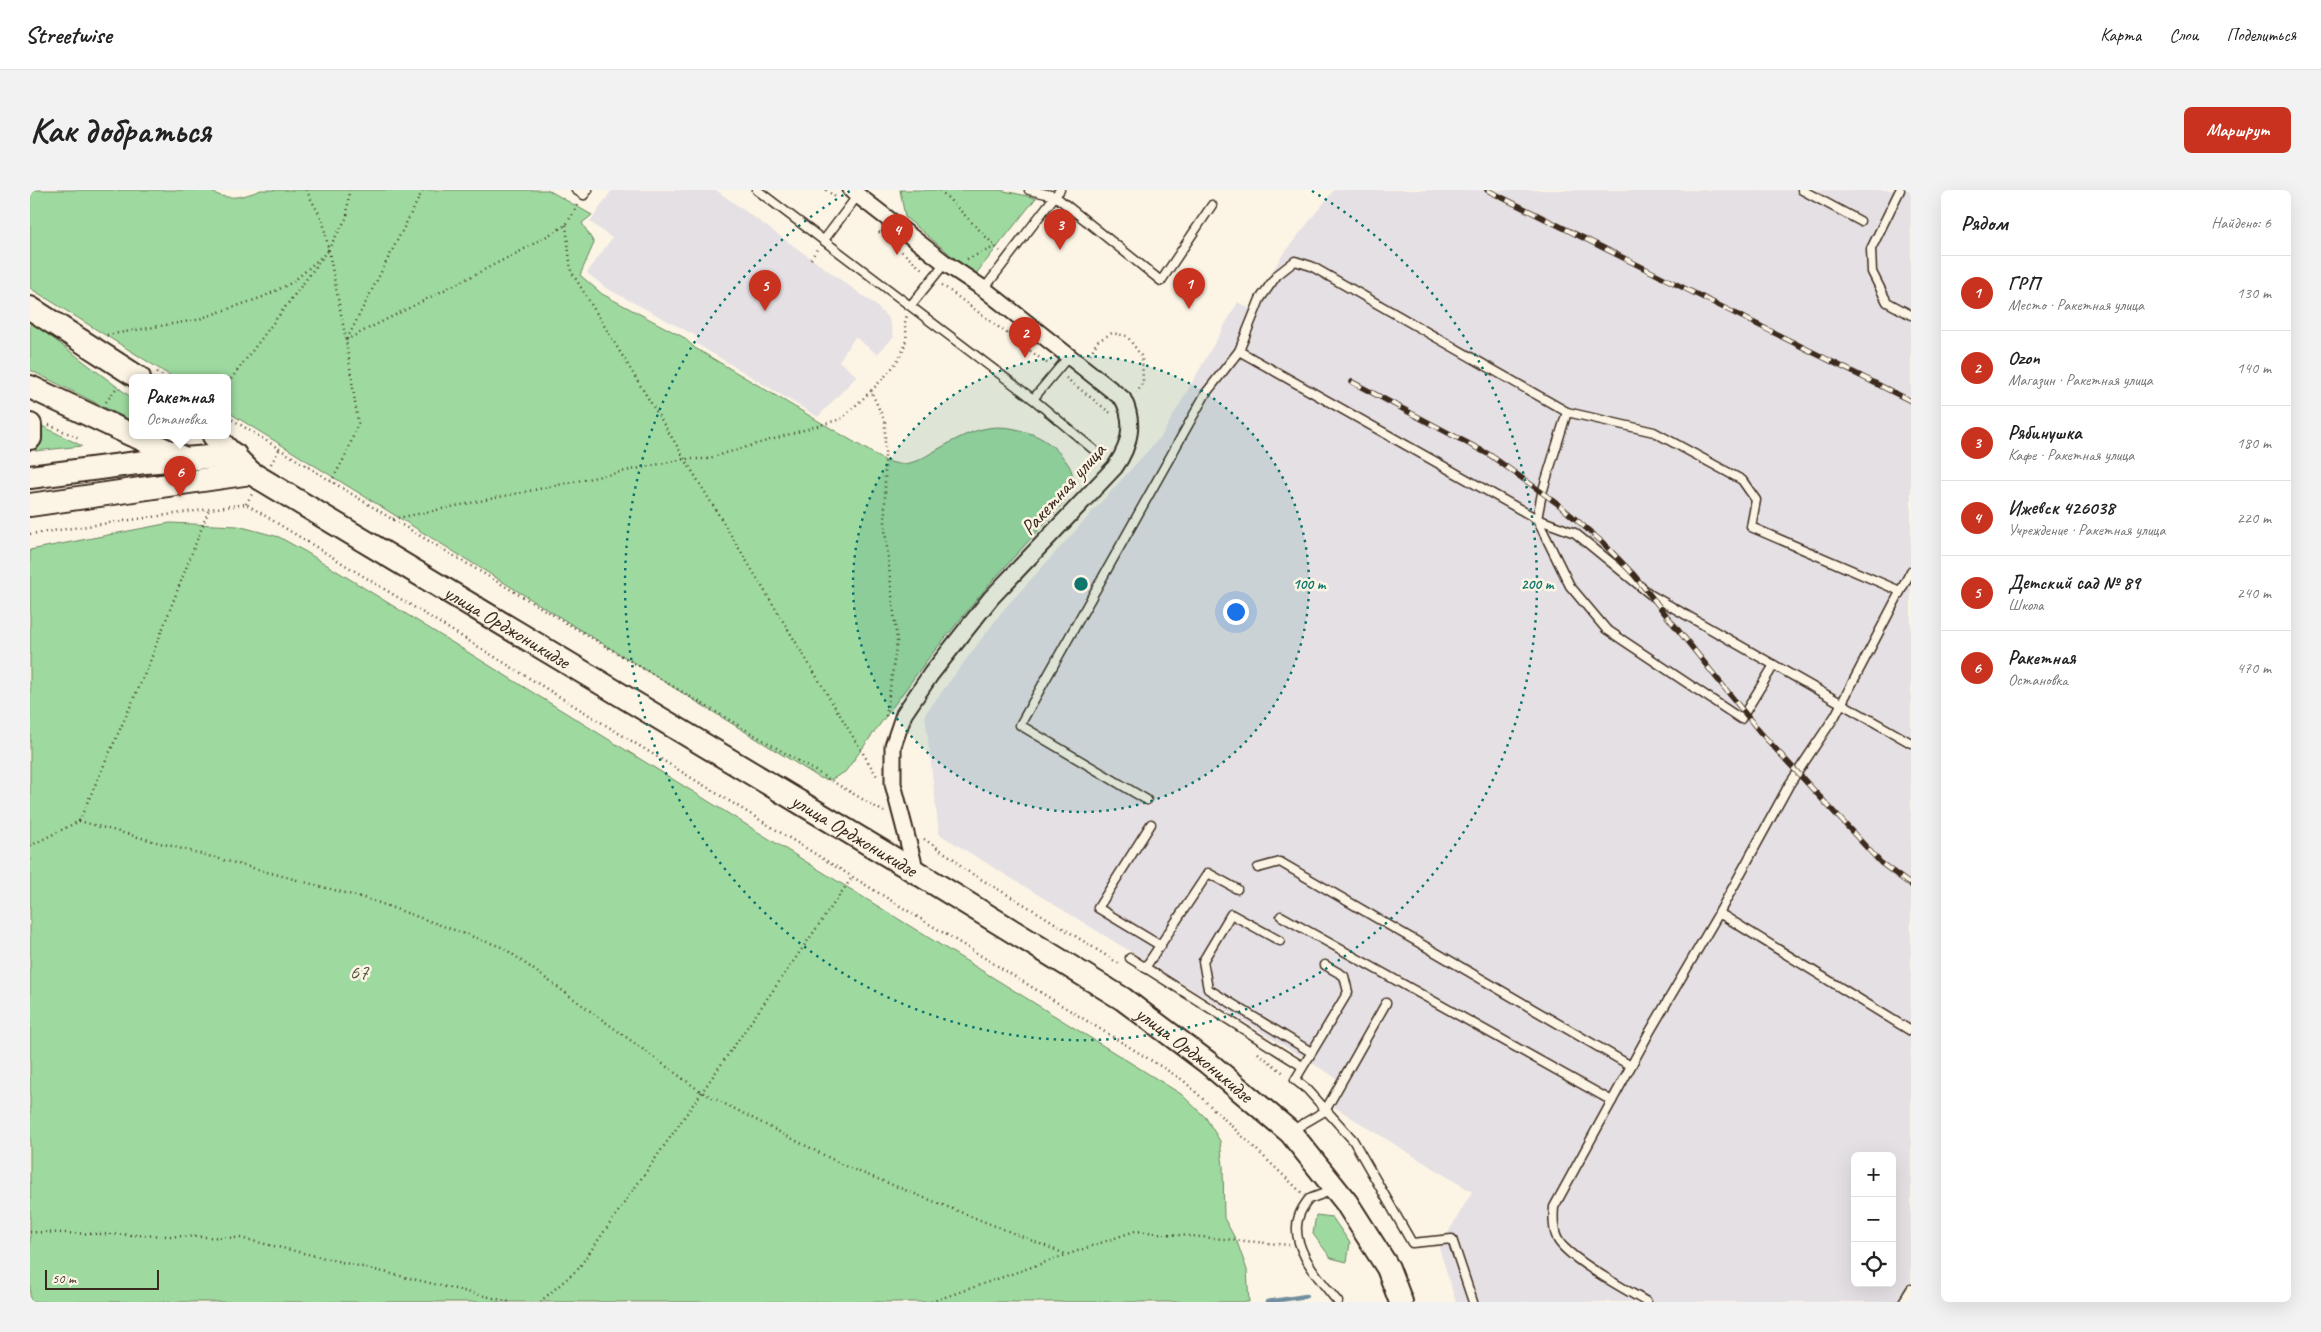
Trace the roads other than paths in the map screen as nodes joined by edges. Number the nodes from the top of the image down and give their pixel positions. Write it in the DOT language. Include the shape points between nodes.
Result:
graph roads {
  1 [pos="576,190"];
  2 [pos="757,190"];
  3 [pos="1029,190"];
  4 [pos="1802,190"];
  5 [pos="1900,190"];
  6 [pos="855,192"];
  7 [pos="586,193"];
  8 [pos="1057,193"];
  9 [pos="1212,205"];
  10 [pos="1860,221"];
  11 [pos="824,240"];
  12 [pos="945,263"];
  13 [pos="984,289"];
  14 [pos="911,305"];
  15 [pos="30,308"];
  16 [pos="1911,314"];
  17 [pos="1239,351"];
  18 [pos="1069,356"];
  19 [pos="129,381"];
  20 [pos="30,387"];
  21 [pos="1033,399"];
  22 [pos="1567,412"];
  23 [pos="129,433"];
  24 [pos="142,439"];
  25 [pos="217,439"];
  26 [pos="1094,450"];
  27 [pos="235,455"];
  28 [pos="184,459"];
  29 [pos="144,462"];
  30 [pos="251,473"];
  31 [pos="223,476"];
  32 [pos="30,477"];
  33 [pos="148,488"];
  34 [pos="30,505"];
  35 [pos="1537,519"];
  36 [pos="1911,572"];
  37 [pos="1900,591"];
  38 [pos="1774,665"];
  39 [pos="1841,704"];
  40 [pos="1911,743"];
  41 [pos="1147,800"];
  42 [pos="1151,824"];
  43 [pos="1258,868"];
  44 [pos="916,872"];
  45 [pos="1237,889"];
  46 [pos="1719,913"];
  47 [pos="1281,916"];
  48 [pos="1280,941"];
  49 [pos="1160,946"];
  50 [pos="1130,958"];
  51 [pos="1325,965"];
  52 [pos="1145,968"];
  53 [pos="1386,1003"];
  54 [pos="1911,1031"];
  55 [pos="1311,1052"];
  56 [pos="1302,1066"];
  57 [pos="1631,1066"];
  58 [pos="1612,1101"];
  59 [pos="1325,1111"];
  60 [pos="1290,1132"];
  61 [pos="1346,1202"];
  62 [pos="1911,1289"];
  63 [pos="1338,1302"];
  64 [pos="1401,1302"];
  65 [pos="1473,1302"];
  66 [pos="1647,1302"];
  67 [pos="1903,1302"];
  1 -- 7 [label="lane"];
  2 -- 11 [label="lane"];
  3 -- 8 [label="lane"];
  4 -- 10 [label="lane"];
  5 -- 16 [label="lane" via="1870,249 1872,272 1887,302"];
  6 -- 11 [label="lane"];
  6 -- 12 [label="street"];
  8 -- 9 [label="lane" via="1161,281"];
  8 -- 13 [label="lane"];
  11 -- 14 [label="lane"];
  12 -- 13 [label="street"];
  12 -- 14 [label="lane"];
  13 -- 18 [label="street"];
  14 -- 21 [label="lane"];
  15 -- 19 [label="main road"];
  17 -- 22 [label="lane" via="1260,299 1277,275 1294,260 1312,266"];
  17 -- 35 [label="lane"];
  17 -- 41 [label="lane" via="1206,393 1020,725"];
  18 -- 21 [label="lane"];
  18 -- 44 [label="street, Ракетная улица" via="1123,398 1128,409 1130,433 1123,456 1115,467 991,598 904,714 893,746 892,784"];
  20 -- 23 [label="main road"];
  21 -- 26 [label="lane"];
  22 -- 35 [label="lane"];
  22 -- 37 [label="lane" via="1654,432 1742,480 1756,500 1751,527"];
  24 -- 28 [label="main road"];
  25 -- 27 [label="main road, улица Орджоникидзе"];
  27 -- 28 [label="main road"];
  27 -- 30 [label="main road, улица Орджоникидзе"];
  28 -- 29 [label="main road"];
  28 -- 31 [label="main road"];
  29 -- 32 [label="main road"];
  29 -- 33 [label="main road"];
  30 -- 31 [label="main road"];
  30 -- 44 [label="main road, улица Орджоникидзе"];
  31 -- 33 [label="main road"];
  33 -- 34 [label="main road"];
  35 -- 38 [label="lane" via="1575,533 1651,595"];
  35 -- 38 [label="lane" via="1570,586 1606,629 1741,719"];
  36 -- 37 [label="lane"];
  37 -- 39 [label="lane"];
  38 -- 39 [label="lane"];
  39 -- 40 [label="lane"];
  39 -- 46 [label="lane" via="1789,785"];
  42 -- 49 [label="lane" via="1098,908"];
  43 -- 57 [label="lane" via="1280,862"];
  44 -- 60 [label="main road, улица Орджоникидзе" via="1123,1000 1207,1062"];
  45 -- 49 [label="lane" via="1208,874"];
  46 -- 54 [label="lane"];
  46 -- 57 [label="lane"];
  47 -- 58 [label="lane"];
  48 -- 55 [label="lane" via="1231,914 1203,961 1208,989"];
  49 -- 52 [label="lane"];
  50 -- 52 [label="lane"];
  51 -- 55 [label="lane" via="1344,976 1348,992"];
  52 -- 56 [label="lane"];
  53 -- 59 [label="lane"];
  55 -- 56 [label="lane"];
  56 -- 59 [label="lane" via="1295,1080"];
  57 -- 58 [label="lane"];
  58 -- 66 [label="lane" via="1554,1207 1553,1219 1558,1240 1578,1258"];
  59 -- 60 [label="lane"];
  59 -- 65 [label="lane" via="1353,1140 1412,1243 1452,1239"];
  60 -- 61 [label="main road, улица Орджоникидзе"];
  61 -- 63 [label="lane" via="1328,1192 1308,1199 1298,1217 1299,1246 1316,1275"];
  61 -- 64 [label="main road, улица Орджоникидзе" via="1388,1268"];
  62 -- 67 [label="lane"];
}
